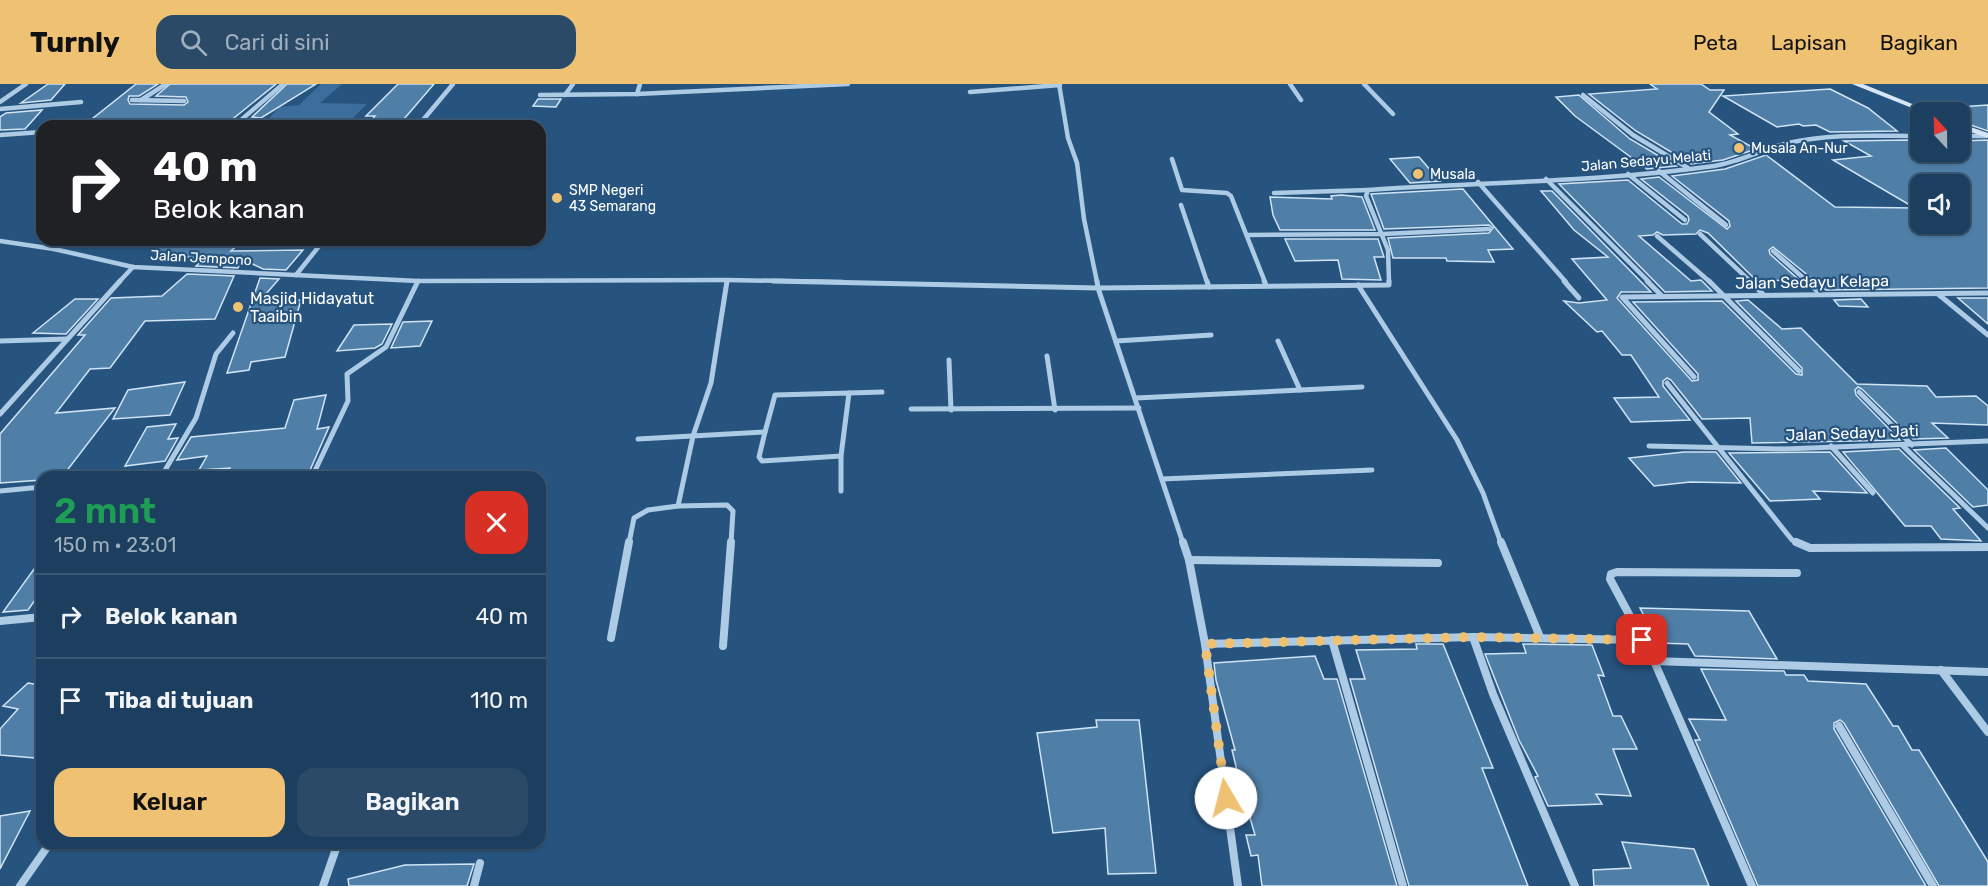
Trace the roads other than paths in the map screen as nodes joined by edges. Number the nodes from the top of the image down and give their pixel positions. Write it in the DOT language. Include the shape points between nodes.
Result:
graph roads {
  1 [pos="26,84"];
  2 [pos="166,84"];
  3 [pos="283,84"];
  4 [pos="453,84"];
  5 [pos="573,84"];
  6 [pos="640,84"];
  7 [pos="848,84"];
  8 [pos="1290,84"];
  9 [pos="1364,84"];
  10 [pos="1856,84"];
  11 [pos="1060,85"];
  12 [pos="741,86"];
  13 [pos="970,92"];
  14 [pos="637,94"];
  15 [pos="540,95"];
  16 [pos="565,95"];
  17 [pos="1583,95"];
  18 [pos="132,100"];
  19 [pos="140,100"];
  20 [pos="1301,100"];
  21 [pos="184,101"];
  22 [pos="0,102"];
  23 [pos="81,102"];
  24 [pos="1910,105"];
  25 [pos="0,109"];
  26 [pos="1393,114"];
  27 [pos="241,120"];
  28 [pos="423,120"];
  29 [pos="1970,129"];
  30 [pos="36,132"];
  31 [pos="0,135"];
  32 [pos="1910,136"];
  33 [pos="1970,136"];
  34 [pos="1987,136"];
  35 [pos="1172,159"];
  36 [pos="1688,168"];
  37 [pos="1658,171"];
  38 [pos="1628,174"];
  39 [pos="1546,179"];
  40 [pos="1479,182"];
  41 [pos="1368,190"];
  42 [pos="1275,193"];
  43 [pos="1181,205"];
  44 [pos="1685,220"];
  45 [pos="1726,225"];
  46 [pos="1489,229"];
  47 [pos="1383,234"];
  48 [pos="1700,234"];
  49 [pos="1247,236"];
  50 [pos="1656,236"];
  51 [pos="0,241"];
  52 [pos="58,246"];
  53 [pos="319,246"];
  54 [pos="54,249"];
  55 [pos="1773,251"];
  56 [pos="133,267"];
  57 [pos="296,275"];
  58 [pos="727,280"];
  59 [pos="418,281"];
  60 [pos="1266,285"];
  61 [pos="1358,286"];
  62 [pos="1209,287"];
  63 [pos="1098,288"];
  64 [pos="1988,293"];
  65 [pos="1821,294"];
  66 [pos="1938,294"];
  67 [pos="1764,295"];
  68 [pos="1662,296"];
  69 [pos="1726,296"];
  70 [pos="1579,298"];
  71 [pos="233,333"];
  72 [pos="1211,335"];
  73 [pos="1988,335"];
  74 [pos="67,339"];
  75 [pos="0,341"];
  76 [pos="1116,341"];
  77 [pos="1278,341"];
  78 [pos="1047,356"];
  79 [pos="949,360"];
  80 [pos="1799,371"];
  81 [pos="1695,377"];
  82 [pos="1667,383"];
  83 [pos="1362,387"];
  84 [pos="1300,390"];
  85 [pos="882,392"];
  86 [pos="1859,392"];
  87 [pos="849,393"];
  88 [pos="1136,398"];
  89 [pos="1139,408"];
  90 [pos="911,409"];
  91 [pos="951,410"];
  92 [pos="1055,410"];
  93 [pos="0,414"];
  94 [pos="765,432"];
  95 [pos="693,436"];
  96 [pos="638,439"];
  97 [pos="1988,441"];
  98 [pos="1912,445"];
  99 [pos="1649,446"];
  100 [pos="1903,446"];
  101 [pos="1718,447"];
  102 [pos="1831,447"];
  103 [pos="841,456"];
  104 [pos="1372,470"];
  105 [pos="165,471"];
  106 [pos="315,471"];
  107 [pos="1162,479"];
  108 [pos="36,487"];
  109 [pos="0,490"];
  110 [pos="841,491"];
  111 [pos="1873,493"];
  112 [pos="678,506"];
  113 [pos="1988,528"];
  114 [pos="1988,547"];
  115 [pos="1189,560"];
  116 [pos="1438,563"];
  117 [pos="1797,573"];
  118 [pos="36,618"];
  119 [pos="0,621"];
  120 [pos="1473,637"];
  121 [pos="1540,637"];
  122 [pos="611,638"];
  123 [pos="1332,640"];
  124 [pos="1642,640"];
  125 [pos="1205,644"];
  126 [pos="723,646"];
  127 [pos="1654,661"];
  128 [pos="1941,670"];
  129 [pos="1988,672"];
  130 [pos="1839,726"];
  131 [pos="1988,732"];
  132 [pos="46,849"];
  133 [pos="336,849"];
  134 [pos="480,863"];
  135 [pos="20,886"];
  136 [pos="322,886"];
  137 [pos="474,886"];
  138 [pos="1238,886"];
  139 [pos="1403,886"];
  140 [pos="1575,886"];
  141 [pos="1752,886"];
  142 [pos="1933,886"];
  1 -- 22 [label="street"];
  2 -- 19 [label="street"];
  3 -- 27 [label="street"];
  4 -- 28 [label="street"];
  5 -- 16 [label="street"];
  6 -- 14 [label="street"];
  7 -- 12 [label="street"];
  8 -- 20 [label="street"];
  9 -- 26 [label="street"];
  10 -- 24 [label="main road"];
  11 -- 13 [label="street"];
  11 -- 63 [label="street"];
  12 -- 14 [label="street"];
  14 -- 16 [label="street"];
  15 -- 16 [label="street"];
  17 -- 36 [label="street" via="1633,135"];
  18 -- 19 [label="street"];
  19 -- 21 [label="street"];
  23 -- 25 [label="street"];
  29 -- 34 [label="main road"];
  30 -- 31 [label="street"];
  32 -- 36 [label="street, Jalan Sedayu Melati" via="1813,138 1726,164"];
  33 -- 34 [label="street"];
  35 -- 49 [label="street" via="1182,190 1231,196"];
  36 -- 37 [label="street, Jalan Sedayu Melati"];
  37 -- 38 [label="street, Jalan Sedayu Melati"];
  37 -- 45 [label="street"];
  38 -- 39 [label="street, Jalan Sedayu Melati"];
  38 -- 44 [label="street"];
  39 -- 40 [label="street, Jalan Sedayu Melati"];
  39 -- 68 [label="street"];
  40 -- 41 [label="street, Jalan Sedayu Melati"];
  40 -- 70 [label="street"];
  41 -- 42 [label="street, Jalan Sedayu Melati"];
  41 -- 47 [label="street" via="1366,196"];
  43 -- 62 [label="street"];
  46 -- 47 [label="street"];
  47 -- 49 [label="street"];
  47 -- 61 [label="street, Jalan Jempono" via="1390,256 1389,285"];
  48 -- 67 [label="street"];
  49 -- 60 [label="street"];
  50 -- 69 [label="street"];
  51 -- 54 [label="street, Jalan Jempono"];
  52 -- 54 [label="street"];
  53 -- 57 [label="street"];
  54 -- 56 [label="street, Jalan Jempono"];
  55 -- 65 [label="street"];
  56 -- 57 [label="street, Jalan Jempono"];
  56 -- 74 [label="street"];
  57 -- 59 [label="street, Jalan Jempono"];
  58 -- 59 [label="street, Jalan Jempono"];
  58 -- 63 [label="street, Jalan Jempono"];
  58 -- 95 [label="street" via="711,383"];
  59 -- 106 [label="street" via="386,346 347,374 348,401"];
  60 -- 61 [label="street, Jalan Jempono"];
  60 -- 62 [label="street, Jalan Jempono"];
  61 -- 121 [label="street" via="1457,440 1483,493"];
  62 -- 63 [label="street, Jalan Jempono"];
  63 -- 76 [label="street"];
  64 -- 66 [label="street, Jalan Sedayu Kelapa"];
  65 -- 66 [label="street, Jalan Sedayu Kelapa"];
  65 -- 67 [label="street, Jalan Sedayu Kelapa"];
  66 -- 73 [label="street"];
  67 -- 69 [label="street, Jalan Sedayu Kelapa"];
  68 -- 69 [label="street, Jalan Sedayu Kelapa"];
  68 -- 81 [label="street, Jalan Sedayu Kelapa" via="1622,297"];
  69 -- 80 [label="street"];
  71 -- 105 [label="street" via="216,354 196,418"];
  72 -- 76 [label="street"];
  74 -- 75 [label="street"];
  74 -- 93 [label="street"];
  76 -- 88 [label="street"];
  77 -- 84 [label="street"];
  78 -- 92 [label="street"];
  79 -- 91 [label="street"];
  82 -- 101 [label="street"];
  83 -- 84 [label="street"];
  84 -- 88 [label="street"];
  85 -- 87 [label="street"];
  86 -- 98 [label="street"];
  87 -- 94 [label="street" via="775,395"];
  87 -- 103 [label="street"];
  88 -- 89 [label="street"];
  89 -- 92 [label="street"];
  89 -- 107 [label="street"];
  90 -- 91 [label="street"];
  91 -- 92 [label="street"];
  94 -- 95 [label="street"];
  94 -- 103 [label="street" via="759,457 762,461"];
  95 -- 96 [label="street"];
  95 -- 112 [label="street"];
  97 -- 98 [label="street, Jalan Sedayu Jati"];
  98 -- 100 [label="street, Jalan Sedayu Jati"];
  99 -- 101 [label="street, Jalan Sedayu Jati"];
  100 -- 102 [label="street, Jalan Sedayu Jati"];
  100 -- 113 [label="street"];
  101 -- 102 [label="street, Jalan Sedayu Jati"];
  101 -- 114 [label="street" via="1800,545"];
  102 -- 111 [label="street"];
  103 -- 110 [label="street"];
  104 -- 107 [label="street"];
  107 -- 115 [label="street"];
  108 -- 109 [label="street"];
  112 -- 122 [label="street" via="648,510 634,518"];
  112 -- 126 [label="street" via="727,505 733,511"];
  115 -- 116 [label="street"];
  115 -- 125 [label="street"];
  117 -- 124 [label="street" via="1611,574 1610,579"];
  118 -- 119 [label="street"];
  120 -- 121 [label="street"];
  120 -- 123 [label="street"];
  120 -- 140 [label="street" via="1493,694"];
  121 -- 124 [label="street"];
  123 -- 125 [label="street"];
  123 -- 139 [label="street"];
  124 -- 127 [label="street"];
  125 -- 138 [label="street"];
  127 -- 128 [label="street"];
  127 -- 141 [label="street"];
  128 -- 129 [label="street"];
  128 -- 131 [label="street"];
  130 -- 142 [label="street"];
  132 -- 135 [label="street"];
  133 -- 136 [label="street"];
  134 -- 137 [label="street"];
}
